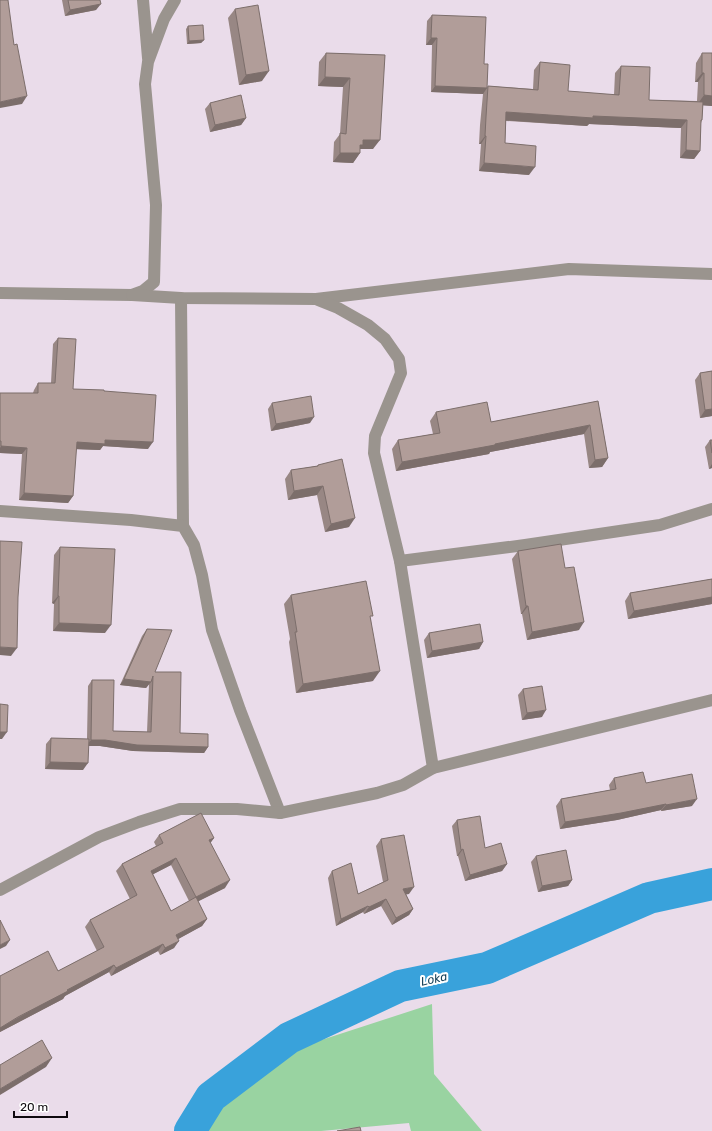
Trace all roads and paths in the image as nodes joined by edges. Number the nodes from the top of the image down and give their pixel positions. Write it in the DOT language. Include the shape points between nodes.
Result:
graph roads {
  1 [pos="142,0"];
  2 [pos="175,0"];
  3 [pos="148,62"];
  4 [pos="712,274"];
  5 [pos="0,293"];
  6 [pos="132,295"];
  7 [pos="181,298"];
  8 [pos="316,299"];
  9 [pos="712,509"];
  10 [pos="0,511"];
  11 [pos="183,526"];
  12 [pos="400,561"];
  13 [pos="712,700"];
  14 [pos="433,768"];
  15 [pos="280,813"];
  16 [pos="0,890"];
  1 -- 3 [label="street"];
  2 -- 3 [label="street" via="164,19"];
  3 -- 6 [label="street" via="145,84 156,205 154,282 143,291"];
  4 -- 8 [label="street" via="569,269"];
  5 -- 6 [label="street"];
  6 -- 7 [label="street"];
  7 -- 8 [label="street"];
  7 -- 11 [label="street"];
  8 -- 12 [label="street" via="368,325 385,339 399,359 401,373 375,436 374,453"];
  9 -- 12 [label="street" via="660,525"];
  10 -- 11 [label="street"];
  11 -- 15 [label="street" via="194,545 212,630"];
  12 -- 14 [label="street"];
  13 -- 14 [label="street"];
  14 -- 15 [label="street" via="403,785 390,789"];
  15 -- 16 [label="street" via="237,809 180,810 99,837"];
}
